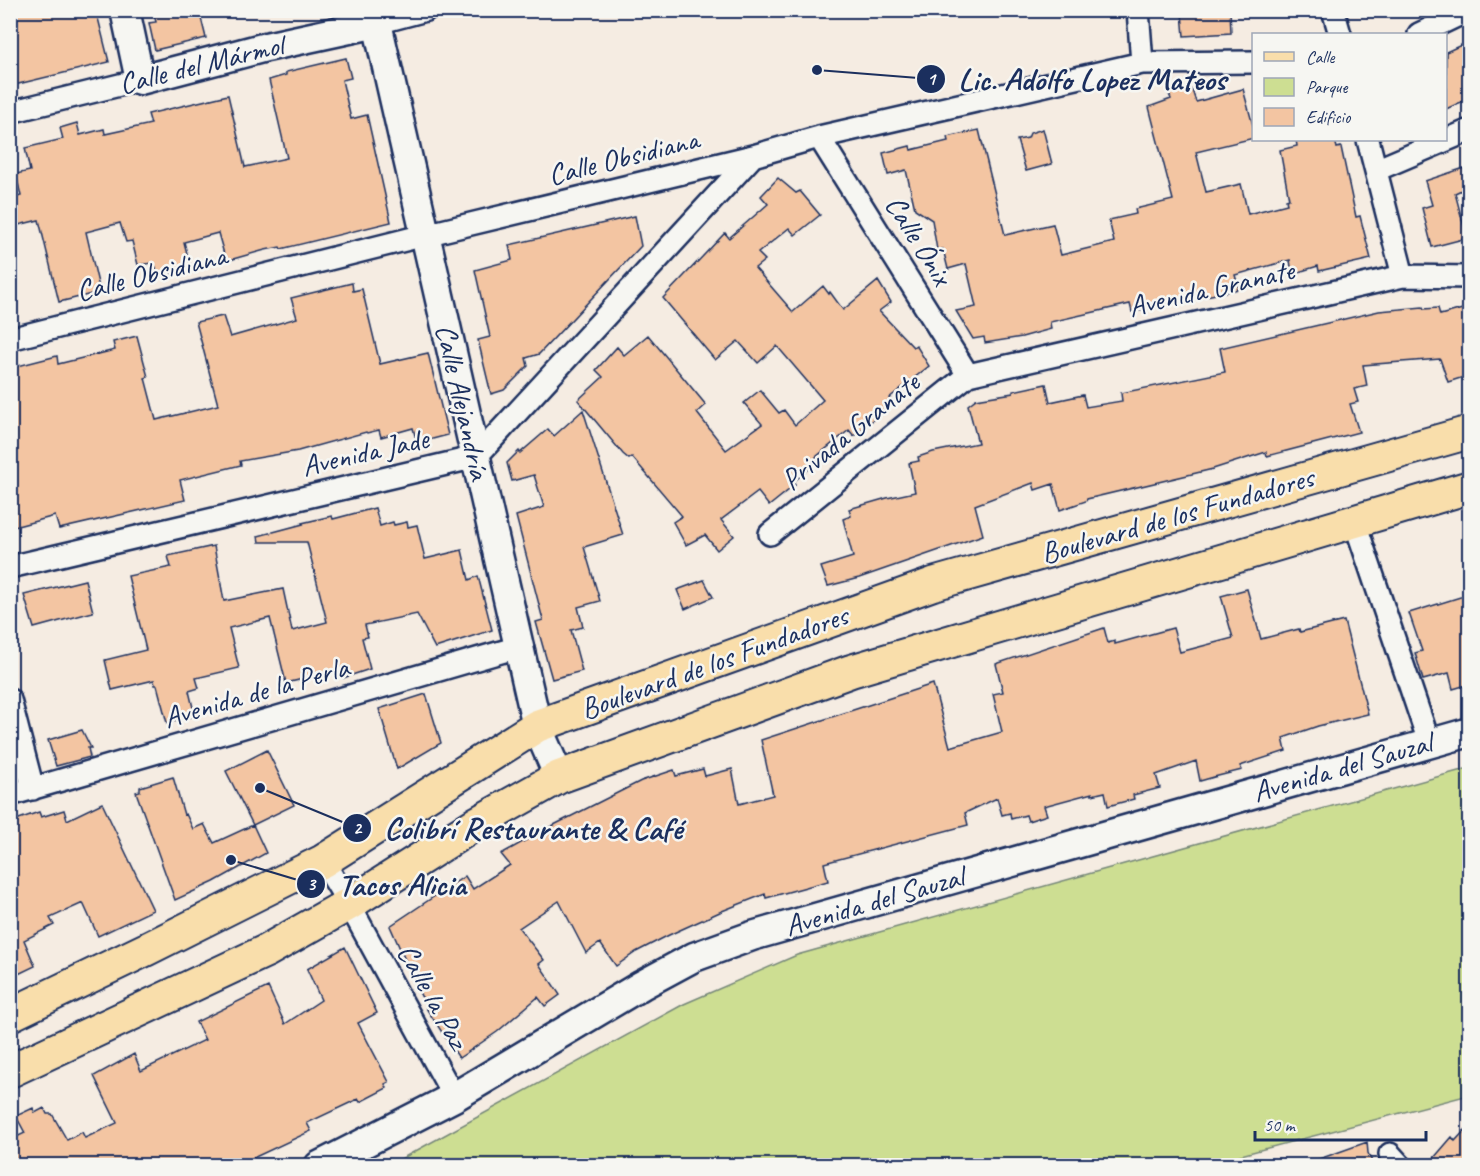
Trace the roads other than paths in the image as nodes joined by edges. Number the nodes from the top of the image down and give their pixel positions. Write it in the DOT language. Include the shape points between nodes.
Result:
graph roads {
  1 [pos="125,10"];
  2 [pos="426,10"];
  3 [pos="1138,10"];
  4 [pos="1333,10"];
  5 [pos="1469,10"];
  6 [pos="377,22"];
  7 [pos="1340,33"];
  8 [pos="1421,33"];
  9 [pos="1252,62"];
  10 [pos="1142,63"];
  11 [pos="140,80"];
  12 [pos="10,112"];
  13 [pos="1470,130"];
  14 [pos="819,136"];
  15 [pos="1447,140"];
  16 [pos="1368,141"];
  17 [pos="1444,141"];
  18 [pos="753,156"];
  19 [pos="1376,170"];
  20 [pos="425,235"];
  21 [pos="1403,276"];
  22 [pos="1470,277"];
  23 [pos="10,339"];
  24 [pos="968,375"];
  25 [pos="1470,432"];
  26 [pos="476,457"];
  27 [pos="1470,487"];
  28 [pos="1354,520"];
  29 [pos="770,534"];
  30 [pos="10,567"];
  31 [pos="518,647"];
  32 [pos="10,700"];
  33 [pos="537,726"];
  34 [pos="1470,732"];
  35 [pos="1429,742"];
  36 [pos="559,777"];
  37 [pos="33,789"];
  38 [pos="10,795"];
  39 [pos="323,861"];
  40 [pos="349,904"];
  41 [pos="10,1015"];
  42 [pos="10,1071"];
  43 [pos="454,1097"];
  44 [pos="319,1166"];
  1 -- 11 [label="street"];
  2 -- 6 [label="street, Calle del Mármol"];
  3 -- 10 [label="street"];
  4 -- 7 [label="street"];
  5 -- 8 [label="street"];
  6 -- 11 [label="street, Calle del Mármol"];
  6 -- 20 [label="street, Calle Alejandría"];
  9 -- 10 [label="street, Calle Obsidiana"];
  10 -- 14 [label="street, Calle Obsidiana"];
  11 -- 12 [label="street, Calle del Mármol"];
  13 -- 15 [label="street"];
  14 -- 18 [label="street, Calle Obsidiana"];
  14 -- 24 [label="street, Calle Ónix"];
  16 -- 19 [label="street"];
  17 -- 19 [label="street"];
  18 -- 20 [label="street, Calle Obsidiana"];
  18 -- 26 [label="street, Avenida Jade"];
  19 -- 21 [label="street"];
  20 -- 23 [label="street, Calle Obsidiana"];
  20 -- 26 [label="street, Calle Alejandría"];
  21 -- 22 [label="street, Avenida Granate"];
  21 -- 24 [label="street, Avenida Granate"];
  24 -- 29 [label="street, Privada Granate"];
  25 -- 33 [label="main road, Boulevard de los Fundadores" via="933,584"];
  26 -- 30 [label="street, Avenida Jade"];
  26 -- 31 [label="street, Calle Alejandría"];
  27 -- 28 [label="main road, Boulevard de los Fundadores"];
  28 -- 35 [label="street"];
  28 -- 36 [label="main road, Boulevard de los Fundadores" via="851,671"];
  31 -- 33 [label="street, Calle Alejandría"];
  31 -- 37 [label="street, Avenida de la Perla"];
  32 -- 37 [label="street"];
  33 -- 36 [label="street, Calle Alejandría"];
  33 -- 39 [label="main road, Boulevard de los Fundadores"];
  34 -- 35 [label="street, Avenida del Sauzal"];
  35 -- 43 [label="street, Avenida del Sauzal" via="742,939 694,957 642,985"];
  36 -- 40 [label="main road, Boulevard de los Fundadores" via="477,823"];
  37 -- 38 [label="street, Avenida de la Perla"];
  39 -- 40 [label="street, Calle la Paz"];
  39 -- 41 [label="main road, Boulevard de los Fundadores"];
  40 -- 42 [label="main road, Boulevard de los Fundadores" via="266,951"];
  40 -- 43 [label="street, Calle la Paz"];
  43 -- 44 [label="street, Avenida del Sauzal"];
}
